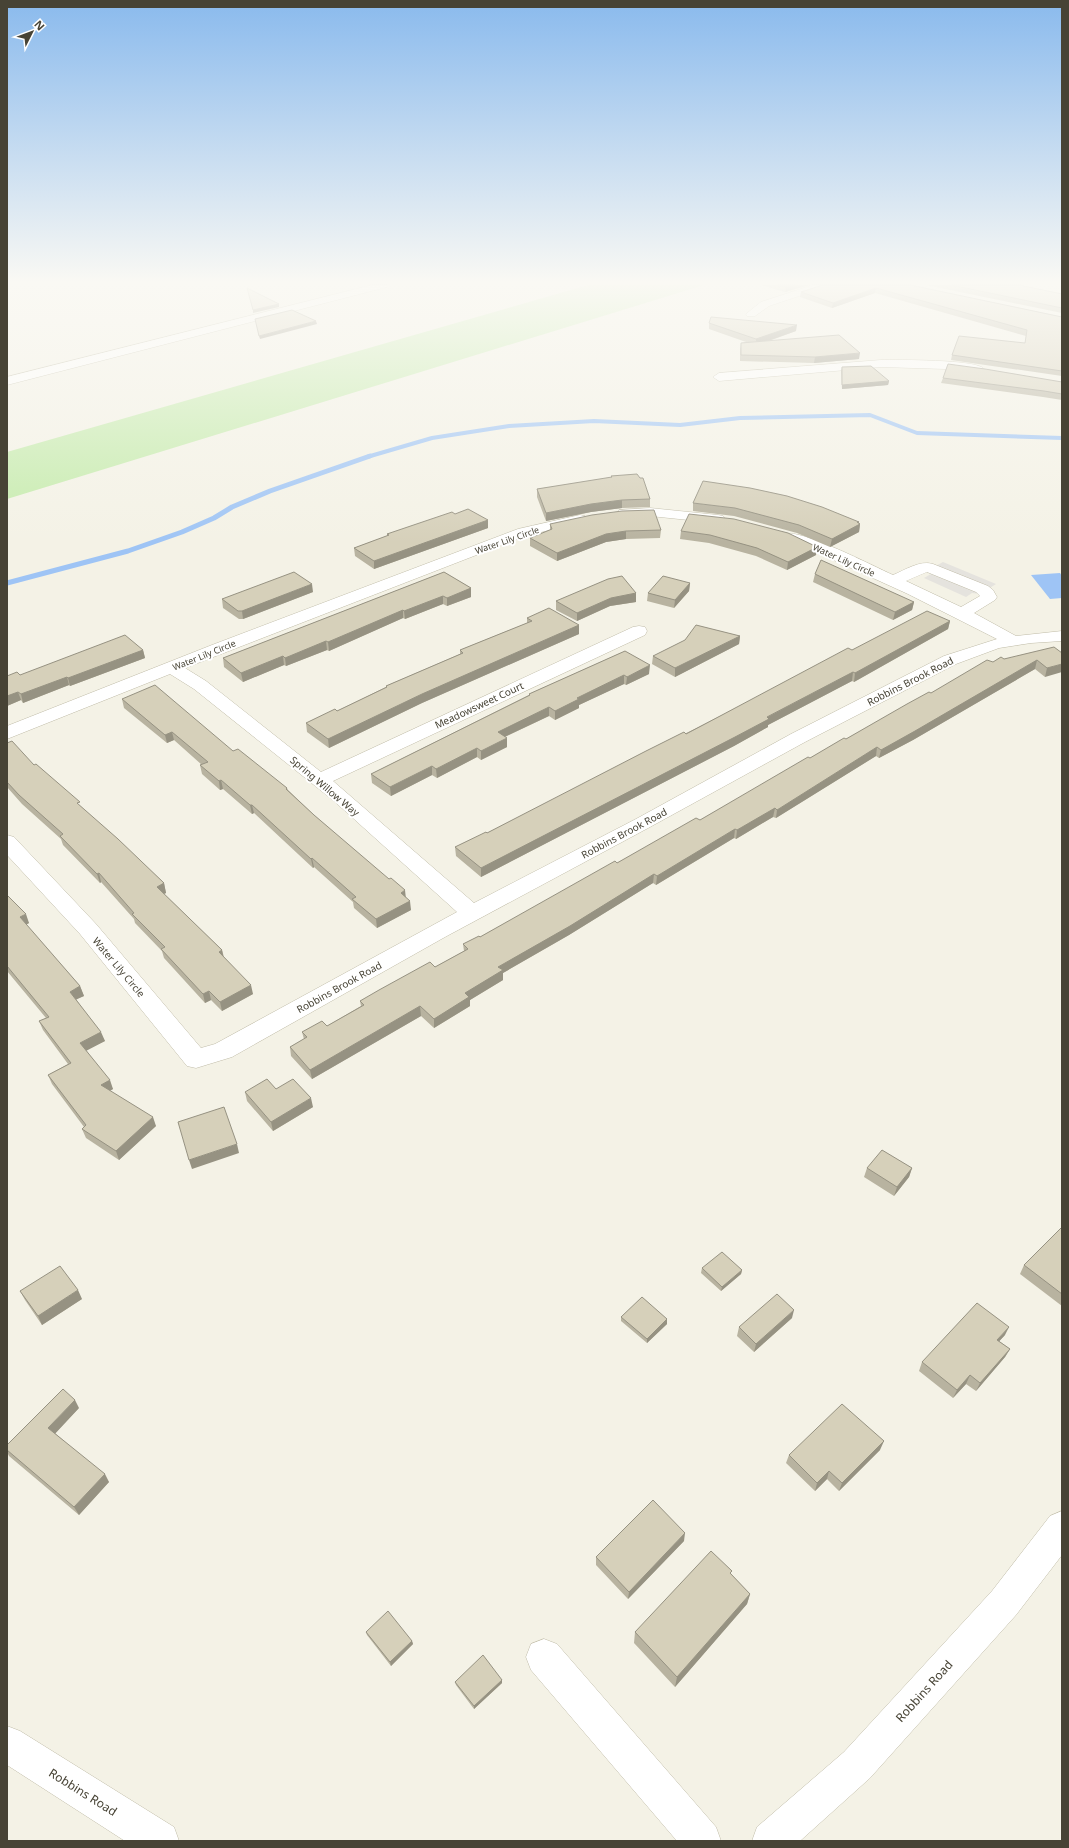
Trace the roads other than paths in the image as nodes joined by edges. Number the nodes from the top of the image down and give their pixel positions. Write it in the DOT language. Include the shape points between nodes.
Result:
graph roads {
  1 [pos="49,371"];
  2 [pos="788,371"];
  3 [pos="719,377"];
  4 [pos="7,382"];
  5 [pos="734,521"];
  6 [pos="773,531"];
  7 [pos="893,581"];
  8 [pos="962,614"];
  9 [pos="639,631"];
  10 [pos="1062,636"];
  11 [pos="1013,641"];
  12 [pos="172,668"];
  13 [pos="7,733"];
  14 [pos="319,780"];
  15 [pos="7,842"];
  16 [pos="472,913"];
  17 [pos="196,1059"];
  18 [pos="1062,1528"];
  19 [pos="544,1657"];
  20 [pos="7,1744"];
  21 [pos="160,1841"];
  22 [pos="702,1841"];
  23 [pos="771,1841"];
  1 -- 4 [label="street"];
  2 -- 3 [label="street"];
  5 -- 12 [label="street, Water Lily Circle" via="650,512 602,516 523,532"];
  6 -- 7 [label="street, Water Lily Circle"];
  7 -- 8 [label="street, Water Lily Circle"];
  7 -- 8 [label="street" via="928,568 987,593 989,597"];
  8 -- 11 [label="street, Water Lily Circle"];
  9 -- 14 [label="street, Meadowsweet Court"];
  10 -- 11 [label="street, Robbins Brook Road"];
  11 -- 16 [label="street, Robbins Brook Road" via="996,644 950,660 798,738"];
  12 -- 13 [label="street, Water Lily Circle"];
  12 -- 14 [label="street, Spring Willow Way" via="200,686"];
  14 -- 16 [label="street, Spring Willow Way"];
  15 -- 17 [label="street, Water Lily Circle" via="88,929"];
  16 -- 17 [label="street, Robbins Brook Road" via="223,1051"];
  18 -- 23 [label="street, Robbins Road" via="1004,1603 857,1765"];
  19 -- 22 [label="street"];
  20 -- 21 [label="street, Robbins Road"];
}
